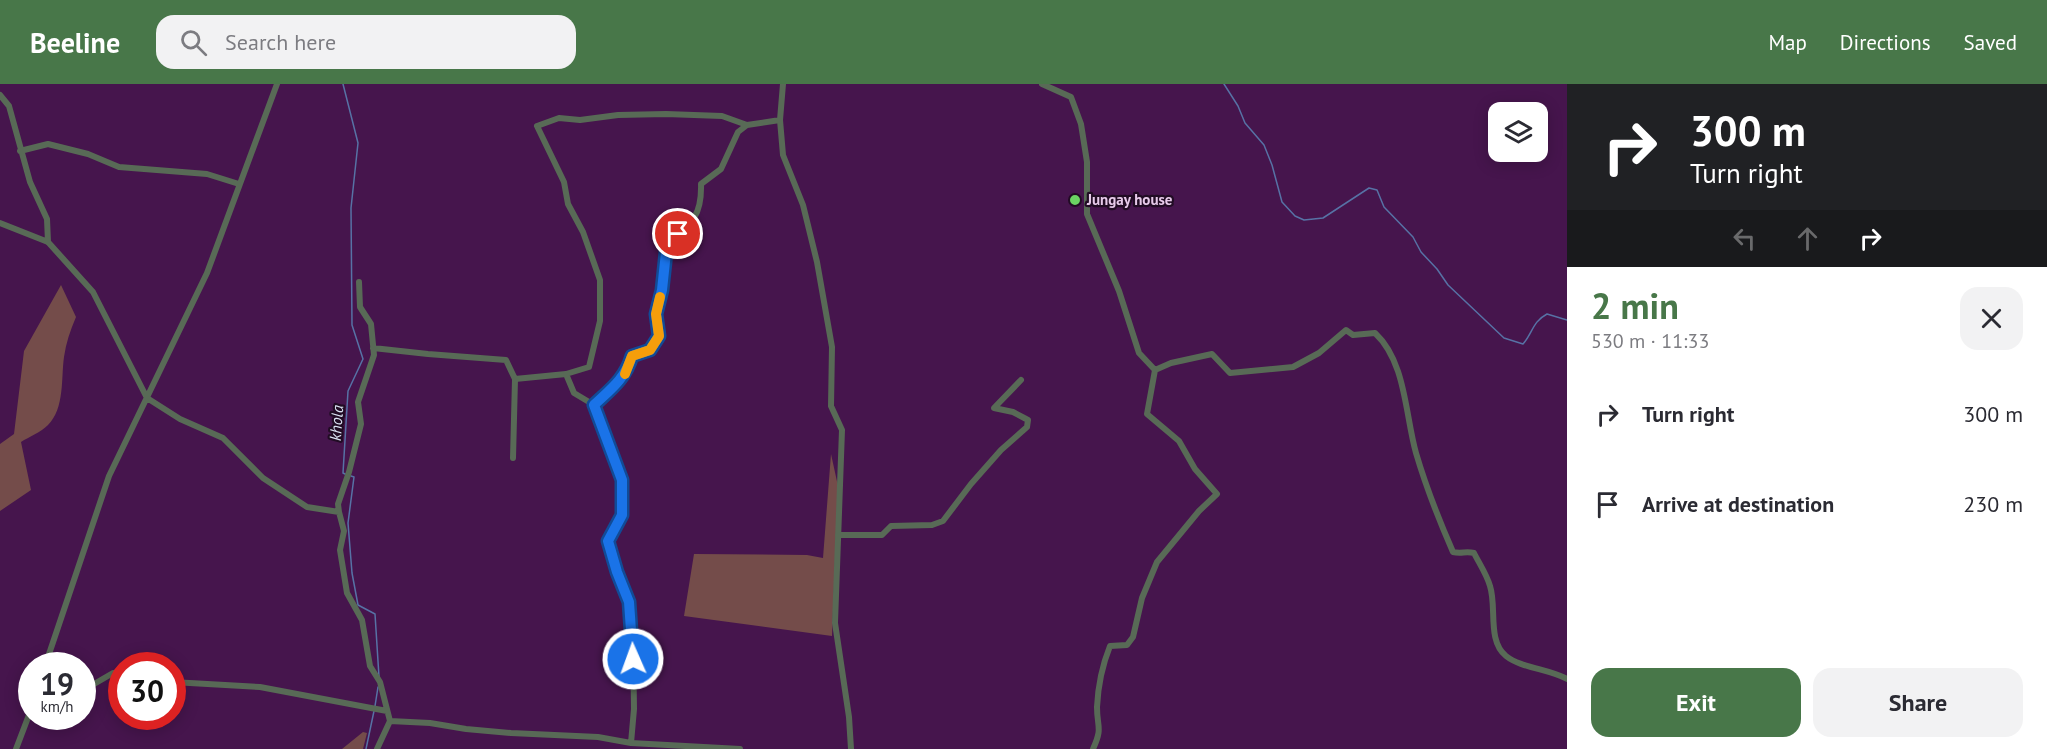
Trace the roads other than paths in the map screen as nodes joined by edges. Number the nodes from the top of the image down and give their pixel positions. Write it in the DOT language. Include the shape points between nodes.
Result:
graph roads {
  1 [pos="277,84"];
  2 [pos="783,84"];
  3 [pos="1042,84"];
  4 [pos="0,95"];
  5 [pos="780,120"];
  6 [pos="747,125"];
  7 [pos="20,151"];
  8 [pos="239,184"];
  9 [pos="0,223"];
  10 [pos="48,242"];
  11 [pos="359,282"];
  12 [pos="373,348"];
  13 [pos="1155,370"];
  14 [pos="566,374"];
  15 [pos="515,379"];
  16 [pos="1021,380"];
  17 [pos="147,398"];
  18 [pos="594,405"];
  19 [pos="513,458"];
  20 [pos="339,512"];
  21 [pos="838,535"];
  22 [pos="50,652"];
  23 [pos="1567,679"];
  24 [pos="186,683"];
  25 [pos="387,711"];
  26 [pos="390,721"];
  27 [pos="23,730"];
  28 [pos="631,743"];
  29 [pos="16,749"];
  30 [pos="377,749"];
  31 [pos="740,749"];
  32 [pos="851,749"];
  33 [pos="1093,749"];
  1 -- 8 [label="street"];
  2 -- 5 [label="street"];
  3 -- 13 [label="street" via="1071,97 1081,124 1087,162 1087,214 1139,353"];
  4 -- 7 [label="street" via="9,106"];
  5 -- 6 [label="street"];
  5 -- 21 [label="street" via="783,155 803,205 832,347 831,406 842,430"];
  6 -- 14 [label="street" via="722,116 666,114 559,118 537,126 564,182 568,204 600,280 600,321 589,368"];
  6 -- 18 [label="street" via="738,132 721,169 701,184 700,208 689,225 667,243 656,314 659,336 650,350 632,356 623,377"];
  7 -- 8 [label="street" via="48,144 119,167 207,174"];
  7 -- 10 [label="street" via="47,219"];
  8 -- 17 [label="street" via="207,273"];
  9 -- 10 [label="street"];
  10 -- 17 [label="street" via="93,292"];
  11 -- 12 [label="street" via="360,307 370,324"];
  12 -- 15 [label="street" via="506,360"];
  12 -- 20 [label="street" via="358,402 361,424"];
  13 -- 23 [label="street" via="1212,354 1230,373 1293,367 1346,330 1353,335 1375,333 1385,342 1397,372 1416,451 1453,552 1474,552 1490,586 1495,639 1506,656"];
  13 -- 33 [label="street" via="1147,414 1179,441 1195,469 1217,494 1157,562 1142,598 1133,637 1127,645 1110,646 1102,668 1097,709 1100,733"];
  14 -- 15 [label="street"];
  14 -- 18 [label="street" via="574,393"];
  15 -- 19 [label="street"];
  16 -- 21 [label="street" via="994,408 1028,420 1027,427 994,458 943,521 891,526 882,535"];
  17 -- 20 [label="street" via="180,419 223,438 263,478 307,507"];
  17 -- 22 [label="street" via="109,476"];
  18 -- 28 [label="street" via="622,480 622,515 608,541 629,602 633,638"];
  20 -- 25 [label="street" via="344,531 340,550 347,593 362,620 370,666 380,682"];
  21 -- 32 [label="street" via="835,623"];
  24 -- 25 [label="street" via="260,687"];
  25 -- 26 [label="street"];
  26 -- 28 [label="street"];
  26 -- 30 [label="street"];
  27 -- 29 [label="street"];
  28 -- 31 [label="street"];
}
